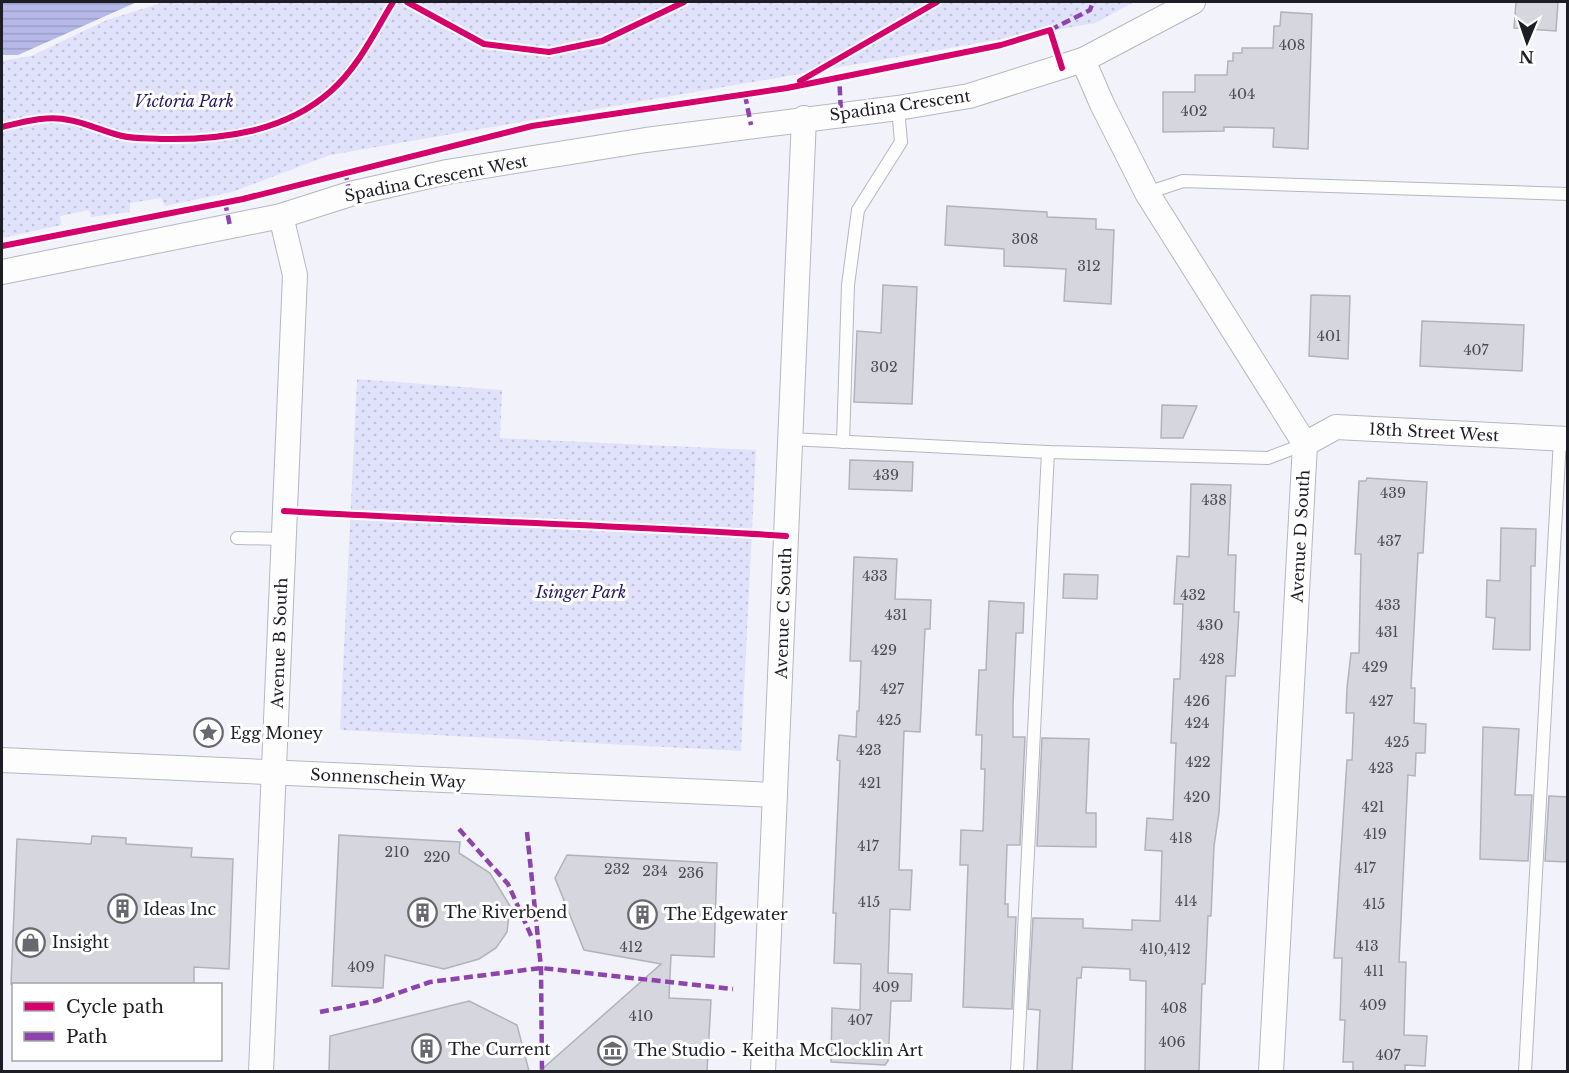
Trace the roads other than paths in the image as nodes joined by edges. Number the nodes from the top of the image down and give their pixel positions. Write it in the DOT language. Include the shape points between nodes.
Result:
graph roads {
  1 [pos="1193,2"];
  2 [pos="1083,60"];
  3 [pos="898,108"];
  4 [pos="804,118"];
  5 [pos="1147,193"];
  6 [pos="1568,194"];
  7 [pos="281,216"];
  8 [pos="2,272"];
  9 [pos="790,439"];
  10 [pos="1564,439"];
  11 [pos="843,442"];
  12 [pos="1305,444"];
  13 [pos="1048,452"];
  14 [pos="237,538"];
  15 [pos="283,539"];
  16 [pos="2,760"];
  17 [pos="274,772"];
  18 [pos="775,795"];
  19 [pos="261,1071"];
  20 [pos="763,1071"];
  21 [pos="1017,1071"];
  22 [pos="1271,1071"];
  23 [pos="1525,1071"];
  1 -- 2 [label="street, Spadina Crescent"];
  2 -- 3 [label="street, Spadina Crescent" via="969,96"];
  2 -- 5 [label="street"];
  3 -- 4 [label="street, Spadina Crescent"];
  3 -- 11 [label="lane" via="901,141 858,210 848,285"];
  4 -- 7 [label="street, Spadina Crescent West" via="447,172 350,194"];
  4 -- 9 [label="street, Avenue C South"];
  5 -- 6 [label="lane" via="1183,181"];
  5 -- 12 [label="street"];
  7 -- 8 [label="street, Spadina Crescent West"];
  7 -- 15 [label="street, Avenue B South" via="295,275"];
  9 -- 11 [label="lane"];
  9 -- 18 [label="street, Avenue C South"];
  10 -- 12 [label="street, 18th Street West" via="1336,427"];
  10 -- 23 [label="lane"];
  11 -- 13 [label="lane"];
  12 -- 13 [label="lane" via="1268,458"];
  12 -- 22 [label="street, Avenue D South"];
  13 -- 21 [label="lane"];
  14 -- 15 [label="lane"];
  15 -- 17 [label="street, Avenue B South"];
  16 -- 17 [label="street, Sonnenschein Way"];
  17 -- 18 [label="street, Sonnenschein Way"];
  17 -- 19 [label="street, Avenue B South"];
  18 -- 20 [label="street, Avenue C South"];
}
